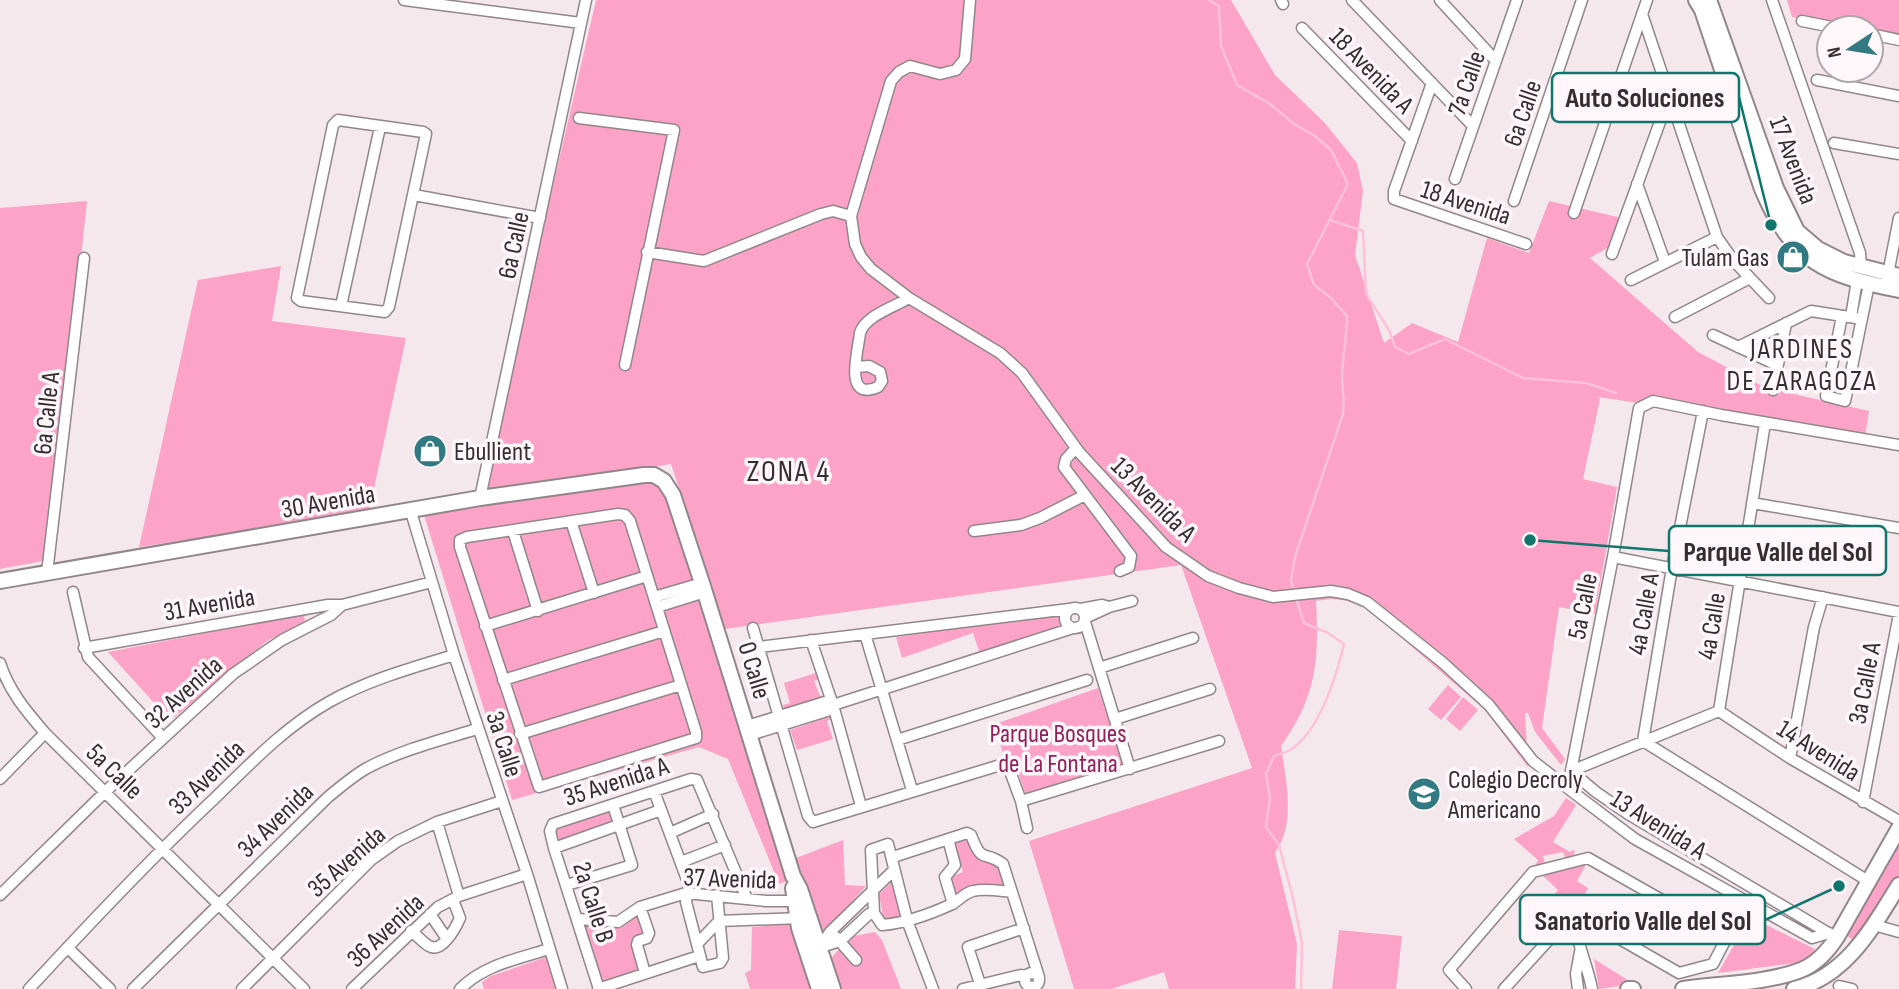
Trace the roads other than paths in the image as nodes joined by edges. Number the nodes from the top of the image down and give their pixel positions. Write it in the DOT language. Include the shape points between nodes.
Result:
graph roads {
  1 [pos="404,0"];
  2 [pos="586,0"];
  3 [pos="970,0"];
  4 [pos="1353,0"];
  5 [pos="1440,0"];
  6 [pos="1517,0"];
  7 [pos="1582,0"];
  8 [pos="1647,0"];
  9 [pos="1696,0"];
  10 [pos="1709,0"];
  11 [pos="1772,0"];
  12 [pos="1642,14"];
  13 [pos="1802,21"];
  14 [pos="581,23"];
  15 [pos="1815,24"];
  16 [pos="1302,28"];
  17 [pos="1496,61"];
  18 [pos="1432,83"];
  19 [pos="1837,84"];
  20 [pos="1899,96"];
  21 [pos="1669,97"];
  22 [pos="579,118"];
  23 [pos="1473,126"];
  24 [pos="380,127"];
  25 [pos="1412,141"];
  26 [pos="1834,143"];
  27 [pos="1899,153"];
  28 [pos="1455,179"];
  29 [pos="1637,184"];
  30 [pos="414,194"];
  31 [pos="1514,201"];
  32 [pos="1574,213"];
  33 [pos="851,216"];
  34 [pos="540,218"];
  35 [pos="1899,218"];
  36 [pos="1717,237"];
  37 [pos="1526,244"];
  38 [pos="647,252"];
  39 [pos="1612,254"];
  40 [pos="84,258"];
  41 [pos="1665,262"];
  42 [pos="1862,277"];
  43 [pos="1750,278"];
  44 [pos="1631,280"];
  45 [pos="1893,282"];
  46 [pos="909,298"];
  47 [pos="1769,298"];
  48 [pos="341,306"];
  49 [pos="1675,317"];
  50 [pos="1851,317"];
  51 [pos="1786,323"];
  52 [pos="1713,335"];
  53 [pos="1738,347"];
  54 [pos="625,365"];
  55 [pos="1777,365"];
  56 [pos="856,367"];
  57 [pos="1773,390"];
  58 [pos="1703,411"];
  59 [pos="1765,423"];
  60 [pos="1899,445"];
  61 [pos="1076,448"];
  62 [pos="664,481"];
  63 [pos="1085,495"];
  64 [pos="480,498"];
  65 [pos="1752,503"];
  66 [pos="411,512"];
  67 [pos="571,521"];
  68 [pos="1899,528"];
  69 [pos="513,531"];
  70 [pos="974,531"];
  71 [pos="1613,557"];
  72 [pos="1672,568"];
  73 [pos="1120,571"];
  74 [pos="47,573"];
  75 [pos="647,576"];
  76 [pos="0,581"];
  77 [pos="1740,581"];
  78 [pos="432,582"];
  79 [pos="704,587"];
  80 [pos="73,593"];
  81 [pos="594,593"];
  82 [pos="1823,597"];
  83 [pos="1132,601"];
  84 [pos="655,602"];
  85 [pos="342,605"];
  86 [pos="306,609"];
  87 [pos="1069,609"];
  88 [pos="538,611"];
  89 [pos="1899,613"];
  90 [pos="1084,616"];
  91 [pos="310,624"];
  92 [pos="485,626"];
  93 [pos="753,628"];
  94 [pos="1073,628"];
  95 [pos="664,631"];
  96 [pos="865,634"];
  97 [pos="1193,638"];
  98 [pos="811,640"];
  99 [pos="759,647"];
  100 [pos="85,648"];
  101 [pos="454,655"];
  102 [pos="0,663"];
  103 [pos="1099,668"];
  104 [pos="503,680"];
  105 [pos="1087,680"];
  106 [pos="681,685"];
  107 [pos="882,689"];
  108 [pos="1210,689"];
  109 [pos="833,705"];
  110 [pos="1719,711"];
  111 [pos="1115,719"];
  112 [pos="780,720"];
  113 [pos="477,729"];
  114 [pos="749,731"];
  115 [pos="45,733"];
  116 [pos="520,734"];
  117 [pos="163,738"];
  118 [pos="897,740"];
  119 [pos="1219,741"];
  120 [pos="1643,741"];
  121 [pos="1790,758"];
  122 [pos="1130,769"];
  123 [pos="1570,771"];
  124 [pos="1,775"];
  125 [pos="912,790"];
  126 [pos="106,791"];
  127 [pos="654,791"];
  128 [pos="502,801"];
  129 [pos="1021,801"];
  130 [pos="1863,802"];
  131 [pos="613,805"];
  132 [pos="861,806"];
  133 [pos="661,810"];
  134 [pos="713,814"];
  135 [pos="1899,821"];
  136 [pos="437,822"];
  137 [pos="621,825"];
  138 [pos="550,827"];
  139 [pos="1027,828"];
  140 [pos="1899,828"];
  141 [pos="670,833"];
  142 [pos="948,839"];
  143 [pos="725,845"];
  144 [pos="162,848"];
  145 [pos="554,848"];
  146 [pos="893,856"];
  147 [pos="681,862"];
  148 [pos="894,870"];
  149 [pos="527,874"];
  150 [pos="1868,881"];
  151 [pos="567,885"];
  152 [pos="1899,885"];
  153 [pos="2,889"];
  154 [pos="873,889"];
  155 [pos="1012,892"];
  156 [pos="686,893"];
  157 [pos="717,895"];
  158 [pos="456,898"];
  159 [pos="747,899"];
  160 [pos="778,901"];
  161 [pos="799,901"];
  162 [pos="219,903"];
  163 [pos="953,904"];
  164 [pos="640,907"];
  165 [pos="874,913"];
  166 [pos="430,914"];
  167 [pos="803,917"];
  168 [pos="578,919"];
  169 [pos="844,919"];
  170 [pos="778,920"];
  171 [pos="719,921"];
  172 [pos="908,923"];
  173 [pos="1874,925"];
  174 [pos="854,928"];
  175 [pos="1024,928"];
  176 [pos="1576,930"];
  177 [pos="411,931"];
  178 [pos="830,932"];
  179 [pos="1899,932"];
  180 [pos="1833,935"];
  181 [pos="447,939"];
  182 [pos="840,941"];
  183 [pos="698,943"];
  184 [pos="68,948"];
  185 [pos="549,949"];
  186 [pos="813,950"];
  187 [pos="1855,950"];
  188 [pos="1580,951"];
  189 [pos="699,956"];
  190 [pos="274,958"];
  191 [pos="856,960"];
  192 [pos="645,973"];
  193 [pos="1035,983"];
  194 [pos="980,984"];
  195 [pos="1839,986"];
  196 [pos="29,989"];
  197 [pos="110,989"];
  198 [pos="132,989"];
  199 [pos="242,989"];
  200 [pos="304,989"];
  201 [pos="352,989"];
  202 [pos="460,989"];
  203 [pos="562,989"];
  204 [pos="598,989"];
  205 [pos="819,989"];
  206 [pos="833,989"];
  207 [pos="933,989"];
  208 [pos="963,989"];
  209 [pos="1466,989"];
  210 [pos="1503,989"];
  211 [pos="1578,989"];
  212 [pos="1592,989"];
  213 [pos="1683,989"];
  214 [pos="1794,989"];
  215 [pos="1852,989"];
  1 -- 14 [label="street"];
  2 -- 14 [label="street, 6a Calle"];
  3 -- 33 [label="street, 13 Avenida A" via="965,60 956,70 940,74 910,66 891,81"];
  4 -- 18 [label="street"];
  5 -- 17 [label="street"];
  6 -- 17 [label="street, 7a Calle"];
  7 -- 31 [label="street, 6a Calle"];
  8 -- 12 [label="street"];
  9 -- 42 [label="street, 17 Avenida" via="1773,216 1801,253 1833,272"];
  10 -- 42 [label="street, 17 Avenida" via="1790,219 1818,249"];
  11 -- 42 [label="street" via="1860,253"];
  12 -- 21 [label="street"];
  12 -- 32 [label="street"];
  13 -- 15 [label="street"];
  14 -- 34 [label="street, 6a Calle"];
  16 -- 25 [label="street, 18 Avenida A"];
  17 -- 23 [label="street, 7a Calle"];
  18 -- 23 [label="street"];
  18 -- 25 [label="street"];
  19 -- 20 [label="street"];
  21 -- 29 [label="street"];
  21 -- 36 [label="street"];
  22 -- 38 [label="street" via="674,130"];
  23 -- 28 [label="street, 7a Calle"];
  24 -- 30 [label="street" via="426,134"];
  24 -- 48 [label="street"];
  24 -- 48 [label="street" via="338,120 333,125 297,298"];
  25 -- 37 [label="street, 18 Avenida" via="1394,199"];
  26 -- 27 [label="street"];
  29 -- 39 [label="street"];
  29 -- 41 [label="street"];
  30 -- 34 [label="street"];
  30 -- 48 [label="street" via="388,311"];
  33 -- 38 [label="street" via="834,211 821,214 704,261"];
  33 -- 46 [label="street, 13 Avenida A" via="862,257"];
  34 -- 64 [label="street, 6a Calle"];
  35 -- 45 [label="street"];
  36 -- 41 [label="street"];
  36 -- 43 [label="street"];
  38 -- 54 [label="street"];
  40 -- 74 [label="street, 6a Calle A"];
  41 -- 44 [label="street"];
  42 -- 45 [label="street, 17 Avenida"];
  42 -- 50 [label="street"];
  43 -- 47 [label="street"];
  43 -- 49 [label="street"];
  46 -- 56 [label="street" via="863,325"];
  46 -- 61 [label="street, 13 Avenida A" via="1000,353 1022,373"];
  50 -- 50 [label="street" via="1826,396 1845,401"];
  50 -- 51 [label="street" via="1811,310"];
  51 -- 53 [label="street"];
  51 -- 55 [label="street"];
  52 -- 53 [label="street"];
  53 -- 55 [label="street"];
  55 -- 57 [label="street"];
  58 -- 59 [label="street"];
  58 -- 71 [label="street, 5a Calle" via="1653,401 1639,408"];
  58 -- 72 [label="street, 4a Calle A"];
  59 -- 60 [label="street"];
  59 -- 65 [label="street, 4a Calle"];
  61 -- 63 [label="street" via="1064,467"];
  61 -- 180 [label="street, 13 Avenida A" via="1166,547 1208,576 1273,597 1331,591 1367,602 1489,705 1533,761 1635,839 1812,938"];
  62 -- 64 [label="street, 30 Avenida" via="643,475"];
  62 -- 79 [label="street, 0 Calle"];
  63 -- 70 [label="street" via="1020,525"];
  63 -- 73 [label="street" via="1131,556 1129,567"];
  64 -- 66 [label="street, 30 Avenida"];
  65 -- 68 [label="street"];
  65 -- 77 [label="street, 4a Calle"];
  66 -- 74 [label="street, 30 Avenida"];
  66 -- 78 [label="street, 3a Calle"];
  67 -- 69 [label="street"];
  67 -- 75 [label="street" via="625,514"];
  67 -- 81 [label="street"];
  69 -- 88 [label="street"];
  69 -- 92 [label="street" via="460,540"];
  71 -- 72 [label="street"];
  71 -- 123 [label="street, 5a Calle"];
  72 -- 77 [label="street"];
  72 -- 120 [label="street, 4a Calle A"];
  74 -- 76 [label="street, 30 Avenida"];
  75 -- 81 [label="street"];
  75 -- 84 [label="street"];
  77 -- 82 [label="street"];
  77 -- 110 [label="street, 4a Calle"];
  78 -- 85 [label="street, 32 Avenida"];
  78 -- 101 [label="street, 3a Calle"];
  79 -- 84 [label="street"];
  79 -- 114 [label="street, 0 Calle"];
  80 -- 100 [label="street"];
  81 -- 88 [label="street"];
  82 -- 89 [label="street"];
  82 -- 121 [label="street"];
  83 -- 90 [label="street"];
  84 -- 95 [label="street"];
  85 -- 86 [label="street, 31 Avenida"];
  85 -- 91 [label="street, 32 Avenida"];
  86 -- 91 [label="street"];
  86 -- 100 [label="street, 31 Avenida"];
  87 -- 90 [label="street" via="1075,607"];
  87 -- 94 [label="street" via="1066,622"];
  87 -- 96 [label="street"];
  88 -- 92 [label="street"];
  89 -- 130 [label="street, 3a Calle A"];
  90 -- 94 [label="street" via="1080,627"];
  90 -- 103 [label="street"];
  91 -- 117 [label="street, 32 Avenida" via="233,674"];
  92 -- 104 [label="street"];
  93 -- 99 [label="street"];
  94 -- 107 [label="street"];
  95 -- 104 [label="street"];
  95 -- 106 [label="street"];
  96 -- 98 [label="street"];
  96 -- 107 [label="street"];
  97 -- 103 [label="street"];
  98 -- 99 [label="street"];
  98 -- 109 [label="street"];
  99 -- 112 [label="street"];
  100 -- 117 [label="street" via="91,661"];
  101 -- 113 [label="street, 3a Calle"];
  101 -- 144 [label="street, 33 Avenida" via="360,686 304,718"];
  102 -- 115 [label="street, 5a Calle" via="6,683"];
  103 -- 111 [label="street"];
  104 -- 116 [label="street"];
  105 -- 118 [label="street"];
  106 -- 116 [label="street"];
  106 -- 116 [label="street" via="696,738 544,787 536,783"];
  107 -- 109 [label="street"];
  107 -- 118 [label="street"];
  108 -- 111 [label="street"];
  109 -- 112 [label="street" via="825,702"];
  109 -- 132 [label="street"];
  110 -- 120 [label="street"];
  110 -- 121 [label="street, 14 Avenida"];
  111 -- 122 [label="street"];
  112 -- 114 [label="street"];
  112 -- 132 [label="street" via="813,822"];
  113 -- 128 [label="street, 3a Calle"];
  113 -- 162 [label="street, 34 Avenida" via="421,746 347,782"];
  114 -- 161 [label="street, 0 Calle"];
  115 -- 124 [label="street"];
  115 -- 126 [label="street, 5a Calle"];
  117 -- 126 [label="street, 32 Avenida"];
  118 -- 125 [label="street"];
  119 -- 122 [label="street"];
  120 -- 123 [label="street"];
  120 -- 150 [label="street"];
  121 -- 130 [label="street, 14 Avenida"];
  122 -- 129 [label="street"];
  123 -- 180 [label="street" via="1628,814"];
  125 -- 129 [label="street" via="1007,762"];
  125 -- 132 [label="street"];
  126 -- 144 [label="street, 5a Calle"];
  126 -- 153 [label="street, 32 Avenida"];
  127 -- 131 [label="street, 35 Avenida A"];
  127 -- 133 [label="street"];
  127 -- 134 [label="street, 35 Avenida A" via="697,780"];
  128 -- 136 [label="street, 35 Avenida"];
  128 -- 149 [label="street, 3a Calle"];
  129 -- 139 [label="street"];
  130 -- 135 [label="street, 14 Avenida"];
  131 -- 137 [label="street"];
  131 -- 138 [label="street, 35 Avenida A"];
  133 -- 137 [label="street"];
  133 -- 141 [label="street"];
  134 -- 141 [label="street"];
  134 -- 143 [label="street"];
  136 -- 158 [label="street"];
  136 -- 190 [label="street, 35 Avenida" via="371,859"];
  137 -- 145 [label="street"];
  137 -- 151 [label="street" via="632,865"];
  138 -- 145 [label="street, 2a Calle B"];
  140 -- 150 [label="street"];
  141 -- 147 [label="street"];
  142 -- 146 [label="street"];
  142 -- 155 [label="street" via="971,835 978,852 1003,864"];
  142 -- 163 [label="street" via="955,865 945,877"];
  143 -- 147 [label="street"];
  143 -- 159 [label="street"];
  144 -- 162 [label="street, 5a Calle"];
  144 -- 184 [label="street, 33 Avenida"];
  145 -- 151 [label="street, 2a Calle B"];
  146 -- 148 [label="street"];
  146 -- 154 [label="street" via="888,844 871,850"];
  147 -- 156 [label="street" via="689,885"];
  148 -- 154 [label="street"];
  148 -- 172 [label="street"];
  149 -- 158 [label="street, 36 Avenida"];
  149 -- 185 [label="street, 3a Calle"];
  150 -- 180 [label="street"];
  151 -- 168 [label="street, 2a Calle B"];
  152 -- 173 [label="street"];
  154 -- 165 [label="street"];
  154 -- 169 [label="street"];
  155 -- 163 [label="street" via="976,890"];
  155 -- 175 [label="street"];
  156 -- 157 [label="street, 37 Avenida"];
  156 -- 164 [label="street, 37 Avenida"];
  156 -- 183 [label="street"];
  157 -- 159 [label="street, 37 Avenida"];
  157 -- 171 [label="street"];
  158 -- 166 [label="street, 36 Avenida"];
  158 -- 181 [label="street" via="460,918"];
  159 -- 160 [label="street, 37 Avenida"];
  160 -- 161 [label="street, 37 Avenida"];
  160 -- 170 [label="street"];
  161 -- 167 [label="street, 0 Calle"];
  162 -- 190 [label="street, 5a Calle"];
  162 -- 198 [label="street, 34 Avenida"];
  163 -- 172 [label="street"];
  164 -- 168 [label="street, 37 Avenida" via="618,922"];
  164 -- 192 [label="street" via="649,933 637,945"];
  165 -- 172 [label="street" via="883,925"];
  165 -- 174 [label="street"];
  166 -- 177 [label="street, 36 Avenida"];
  166 -- 181 [label="street"];
  167 -- 170 [label="street"];
  167 -- 186 [label="street, 0 Calle"];
  168 -- 204 [label="street, 2a Calle B"];
  169 -- 174 [label="street"];
  169 -- 178 [label="street"];
  170 -- 171 [label="street"];
  171 -- 183 [label="street"];
  171 -- 189 [label="street" via="723,961 703,967"];
  172 -- 207 [label="street"];
  173 -- 179 [label="street"];
  173 -- 187 [label="street"];
  174 -- 182 [label="street"];
  175 -- 193 [label="street" via="1035,961"];
  175 -- 194 [label="street" via="968,947"];
  176 -- 188 [label="street"];
  176 -- 209 [label="street" via="1599,927 1679,974 1713,964 1728,939 1588,858 1534,872 1449,970"];
  176 -- 210 [label="street" via="1555,933"];
  177 -- 181 [label="street" via="430,947"];
  177 -- 201 [label="street, 36 Avenida"];
  178 -- 182 [label="street"];
  178 -- 186 [label="street"];
  180 -- 187 [label="street"];
  180 -- 213 [label="street" via="1817,960 1803,969"];
  182 -- 186 [label="street"];
  182 -- 191 [label="street"];
  183 -- 189 [label="street"];
  184 -- 196 [label="street, 33 Avenida"];
  184 -- 197 [label="street"];
  185 -- 202 [label="street" via="489,968"];
  185 -- 203 [label="street, 3a Calle"];
  186 -- 205 [label="street, 0 Calle"];
  186 -- 206 [label="street, 0 Calle"];
  187 -- 214 [label="street" via="1819,980"];
  188 -- 211 [label="street"];
  188 -- 212 [label="street"];
  189 -- 192 [label="street"];
  190 -- 199 [label="street, 35 Avenida"];
  190 -- 200 [label="street, 5a Calle"];
  192 -- 204 [label="street"];
  193 -- 194 [label="street" via="1021,975"];
  194 -- 208 [label="street"];
  195 -- 215 [label="street"];
}
